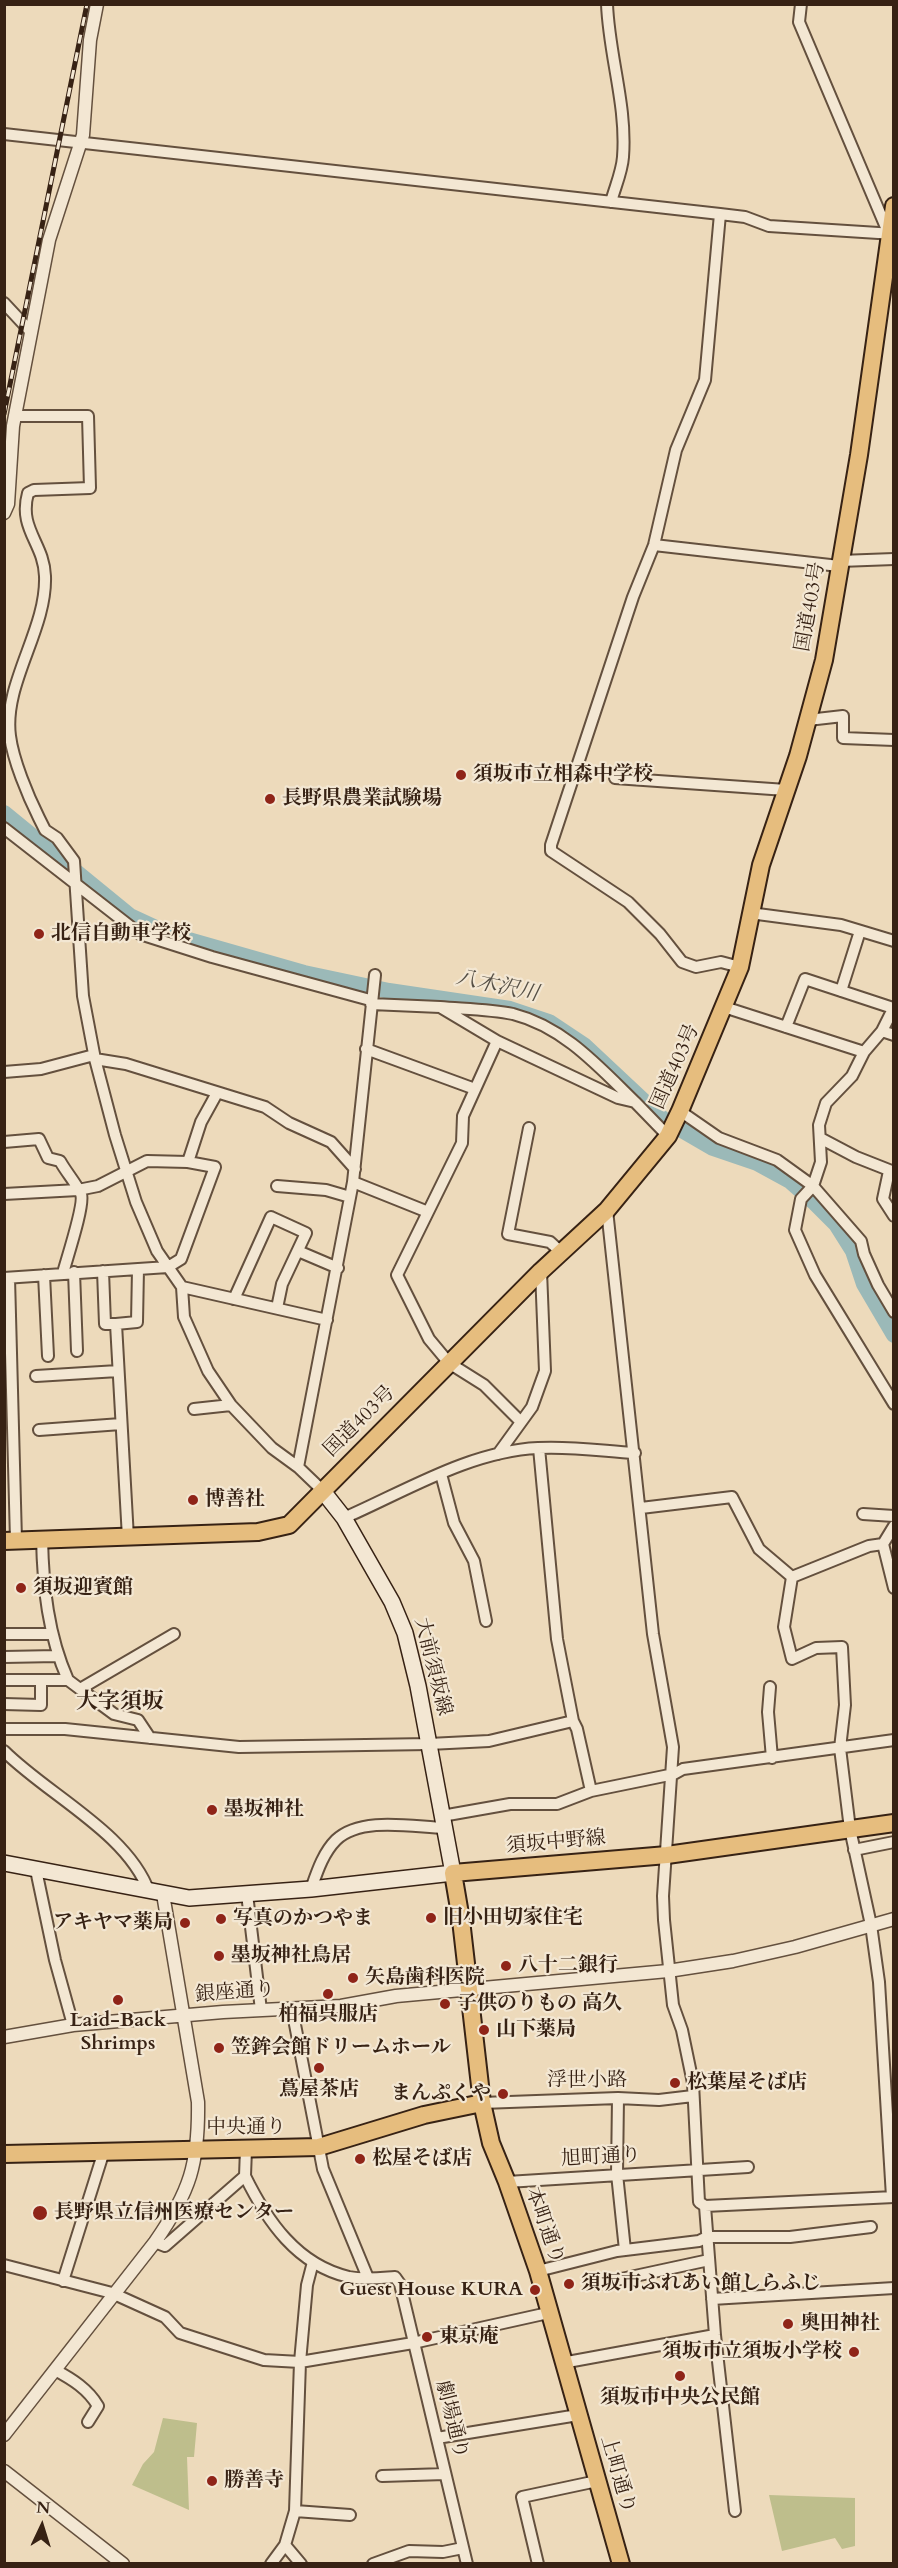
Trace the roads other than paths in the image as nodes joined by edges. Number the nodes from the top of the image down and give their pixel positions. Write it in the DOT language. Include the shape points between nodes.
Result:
graph roads {
  1 [pos="97,4"];
  2 [pos="607,4"];
  3 [pos="801,4"];
  4 [pos="4,134"];
  5 [pos="81,142"];
  6 [pos="611,202"];
  7 [pos="894,206"];
  8 [pos="720,214"];
  9 [pos="891,235"];
  10 [pos="4,303"];
  11 [pos="31,332"];
  12 [pos="15,416"];
  13 [pos="6,507"];
  14 [pos="24,507"];
  15 [pos="654,545"];
  16 [pos="894,559"];
  17 [pos="840,563"];
  18 [pos="808,720"];
  19 [pos="894,740"];
  20 [pos="615,777"];
  21 [pos="786,790"];
  22 [pos="4,828"];
  23 [pos="75,882"];
  24 [pos="750,913"];
  25 [pos="860,931"];
  26 [pos="894,940"];
  27 [pos="740,967"];
  28 [pos="375,975"];
  29 [pos="841,991"];
  30 [pos="371,1002"];
  31 [pos="440,1007"];
  32 [pos="724,1007"];
  33 [pos="893,1008"];
  34 [pos="786,1027"];
  35 [pos="882,1031"];
  36 [pos="894,1035"];
  37 [pos="497,1041"];
  38 [pos="366,1049"];
  39 [pos="864,1053"];
  40 [pos="94,1057"];
  41 [pos="4,1072"];
  42 [pos="475,1089"];
  43 [pos="217,1093"];
  44 [pos="635,1102"];
  45 [pos="680,1111"];
  46 [pos="529,1128"];
  47 [pos="668,1136"];
  48 [pos="820,1138"];
  49 [pos="4,1142"];
  50 [pos="188,1162"];
  51 [pos="355,1169"];
  52 [pos="891,1171"];
  53 [pos="128,1173"];
  54 [pos="354,1182"];
  55 [pos="277,1186"];
  56 [pos="813,1186"];
  57 [pos="78,1191"];
  58 [pos="4,1194"];
  59 [pos="350,1197"];
  60 [pos="607,1210"];
  61 [pos="428,1212"];
  62 [pos="894,1216"];
  63 [pos="298,1251"];
  64 [pos="562,1254"];
  65 [pos="168,1267"];
  66 [pos="338,1268"];
  67 [pos="138,1269"];
  68 [pos="103,1271"];
  69 [pos="542,1271"];
  70 [pos="69,1273"];
  71 [pos="44,1275"];
  72 [pos="7,1278"];
  73 [pos="182,1287"];
  74 [pos="234,1299"];
  75 [pos="277,1308"];
  76 [pos="894,1312"];
  77 [pos="327,1320"];
  78 [pos="116,1324"];
  79 [pos="77,1351"];
  80 [pos="48,1356"];
  81 [pos="449,1363"];
  82 [pos="118,1371"];
  83 [pos="36,1376"];
  84 [pos="894,1404"];
  85 [pos="231,1405"];
  86 [pos="194,1409"];
  87 [pos="521,1422"];
  88 [pos="121,1424"];
  89 [pos="39,1430"];
  90 [pos="539,1448"];
  91 [pos="634,1453"];
  92 [pos="498,1454"];
  93 [pos="298,1467"];
  94 [pos="441,1474"];
  95 [pos="322,1490"];
  96 [pos="641,1509"];
  97 [pos="863,1514"];
  98 [pos="894,1516"];
  99 [pos="344,1518"];
  100 [pos="894,1526"];
  101 [pos="42,1538"];
  102 [pos="128,1538"];
  103 [pos="10,1540"];
  104 [pos="883,1544"];
  105 [pos="792,1577"];
  106 [pos="894,1588"];
  107 [pos="486,1621"];
  108 [pos="4,1634"];
  109 [pos="52,1634"];
  110 [pos="174,1634"];
  111 [pos="57,1656"];
  112 [pos="4,1657"];
  113 [pos="4,1680"];
  114 [pos="68,1680"];
  115 [pos="41,1681"];
  116 [pos="770,1687"];
  117 [pos="80,1689"];
  118 [pos="4,1704"];
  119 [pos="573,1721"];
  120 [pos="4,1729"];
  121 [pos="150,1738"];
  122 [pos="894,1740"];
  123 [pos="429,1744"];
  124 [pos="840,1748"];
  125 [pos="4,1751"];
  126 [pos="772,1758"];
  127 [pos="674,1774"];
  128 [pos="591,1791"];
  129 [pos="443,1822"];
  130 [pos="894,1823"];
  131 [pos="850,1829"];
  132 [pos="894,1842"];
  133 [pos="854,1850"];
  134 [pos="667,1855"];
  135 [pos="4,1863"];
  136 [pos="36,1870"];
  137 [pos="453,1873"];
  138 [pos="311,1889"];
  139 [pos="156,1893"];
  140 [pos="247,1894"];
  141 [pos="894,1919"];
  142 [pos="871,1925"];
  143 [pos="668,1971"];
  144 [pos="469,1990"];
  145 [pos="292,2009"];
  146 [pos="261,2010"];
  147 [pos="183,2017"];
  148 [pos="74,2025"];
  149 [pos="4,2037"];
  150 [pos="693,2096"];
  151 [pos="618,2098"];
  152 [pos="482,2103"];
  153 [pos="319,2147"];
  154 [pos="195,2148"];
  155 [pos="246,2150"];
  156 [pos="104,2151"];
  157 [pos="4,2154"];
  158 [pos="748,2167"];
  159 [pos="696,2170"];
  160 [pos="617,2174"];
  161 [pos="245,2176"];
  162 [pos="507,2182"];
  163 [pos="893,2197"];
  164 [pos="705,2206"];
  165 [pos="872,2227"];
  166 [pos="707,2237"];
  167 [pos="155,2242"];
  168 [pos="625,2250"];
  169 [pos="709,2260"];
  170 [pos="313,2262"];
  171 [pos="4,2265"];
  172 [pos="538,2271"];
  173 [pos="368,2278"];
  174 [pos="63,2281"];
  175 [pos="598,2284"];
  176 [pos="894,2288"];
  177 [pos="112,2293"];
  178 [pos="712,2299"];
  179 [pos="548,2313"];
  180 [pos="715,2335"];
  181 [pos="413,2343"];
  182 [pos="300,2362"];
  183 [pos="562,2363"];
  184 [pos="55,2370"];
  185 [pos="578,2415"];
  186 [pos="88,2422"];
  187 [pos="4,2435"];
  188 [pos="437,2438"];
  189 [pos="4,2471"];
  190 [pos="445,2474"];
  191 [pos="382,2476"];
  192 [pos="597,2481"];
  193 [pos="295,2511"];
  194 [pos="735,2511"];
  195 [pos="350,2515"];
  196 [pos="285,2545"];
  197 [pos="463,2548"];
  198 [pos="123,2564"];
  199 [pos="271,2564"];
  200 [pos="301,2564"];
  201 [pos="372,2564"];
  202 [pos="467,2564"];
  203 [pos="538,2564"];
  204 [pos="621,2564"];
  1 -- 5 [label="street"];
  2 -- 6 [label="street" via="624,127 623,159"];
  3 -- 9 [label="street" via="799,22"];
  4 -- 5 [label="street"];
  5 -- 6 [label="street"];
  5 -- 11 [label="street" via="49,240"];
  6 -- 8 [label="street"];
  7 -- 9 [label="main road, 国道403号"];
  8 -- 9 [label="street" via="746,217 769,226"];
  8 -- 15 [label="street" via="705,380 676,450"];
  9 -- 17 [label="main road, 国道403号"];
  10 -- 11 [label="street"];
  11 -- 12 [label="street"];
  12 -- 13 [label="street"];
  12 -- 14 [label="street" via="88,416 90,488 34,490 28,493"];
  13 -- 14 [label="street"];
  14 -- 23 [label="street" via="26,526 42,558 45,577 43,601 11,711 10,736 45,830 57,838 74,861"];
  15 -- 17 [label="street"];
  15 -- 27 [label="street" via="615,650 551,851 628,902 682,962 696,967 721,962"];
  16 -- 17 [label="street"];
  17 -- 18 [label="main road, 国道403号" via="824,660"];
  18 -- 19 [label="street" via="843,716 843,738"];
  18 -- 21 [label="main road, 国道403号"];
  20 -- 21 [label="street"];
  21 -- 24 [label="main road, 国道403号"];
  22 -- 23 [label="street"];
  23 -- 30 [label="street" via="140,934"];
  23 -- 40 [label="street" via="83,996"];
  24 -- 25 [label="street"];
  24 -- 27 [label="main road, 国道403号"];
  25 -- 26 [label="street"];
  25 -- 29 [label="street"];
  27 -- 32 [label="main road, 国道403号"];
  28 -- 30 [label="street"];
  29 -- 33 [label="street"];
  29 -- 34 [label="street" via="805,979"];
  30 -- 31 [label="street"];
  30 -- 38 [label="street"];
  31 -- 37 [label="street"];
  31 -- 44 [label="street" via="513,1014 544,1025 582,1050"];
  32 -- 34 [label="street"];
  32 -- 45 [label="main road, 国道403号"];
  33 -- 35 [label="street"];
  34 -- 39 [label="street"];
  35 -- 36 [label="street"];
  35 -- 39 [label="street"];
  37 -- 42 [label="street"];
  37 -- 44 [label="street" via="618,1098"];
  38 -- 42 [label="street"];
  38 -- 51 [label="street"];
  39 -- 48 [label="street" via="852,1076 826,1102 819,1125"];
  40 -- 41 [label="street" via="41,1069"];
  40 -- 43 [label="street"];
  40 -- 53 [label="street"];
  42 -- 61 [label="street" via="463,1116 462,1143"];
  43 -- 50 [label="street" via="201,1122"];
  43 -- 51 [label="street" via="265,1107 331,1142"];
  44 -- 47 [label="street"];
  45 -- 47 [label="main road, 国道403号"];
  45 -- 56 [label="street" via="719,1138 777,1160"];
  46 -- 64 [label="street" via="508,1234 550,1242"];
  47 -- 60 [label="main road, 国道403号"];
  48 -- 52 [label="street"];
  48 -- 56 [label="street" via="821,1162"];
  49 -- 57 [label="street" via="39,1139 48,1158 60,1161"];
  50 -- 53 [label="street" via="147,1161"];
  50 -- 65 [label="street" via="215,1167 181,1259"];
  51 -- 54 [label="street"];
  52 -- 62 [label="street" via="883,1199"];
  53 -- 57 [label="street"];
  53 -- 65 [label="street" via="136,1202"];
  54 -- 59 [label="street"];
  54 -- 61 [label="street"];
  55 -- 59 [label="street"];
  56 -- 76 [label="street" via="861,1241 878,1285"];
  56 -- 84 [label="street" via="801,1199 795,1230 815,1275"];
  57 -- 58 [label="street"];
  57 -- 70 [label="street" via="82,1207 72,1234"];
  59 -- 66 [label="street"];
  60 -- 64 [label="main road, 国道403号"];
  60 -- 91 [label="street"];
  61 -- 81 [label="street" via="397,1275 429,1339"];
  63 -- 66 [label="street"];
  63 -- 74 [label="street" via="306,1233 271,1217"];
  63 -- 75 [label="street" via="282,1284"];
  64 -- 69 [label="main road, 国道403号"];
  65 -- 67 [label="street"];
  65 -- 73 [label="street"];
  66 -- 77 [label="street"];
  67 -- 68 [label="street"];
  67 -- 78 [label="street" via="137,1322"];
  68 -- 70 [label="street"];
  68 -- 78 [label="street" via="105,1324"];
  69 -- 81 [label="main road, 国道403号"];
  69 -- 87 [label="street" via="545,1371 532,1407"];
  70 -- 71 [label="street"];
  70 -- 79 [label="street"];
  71 -- 72 [label="street"];
  71 -- 80 [label="street"];
  72 -- 103 [label="street"];
  73 -- 74 [label="street"];
  73 -- 85 [label="street" via="184,1317 208,1371"];
  74 -- 75 [label="street"];
  75 -- 77 [label="street"];
  77 -- 93 [label="street"];
  78 -- 82 [label="street"];
  81 -- 87 [label="street" via="484,1385"];
  81 -- 95 [label="main road, 国道403号"];
  82 -- 83 [label="street"];
  82 -- 88 [label="street"];
  85 -- 86 [label="street"];
  85 -- 93 [label="street" via="272,1448"];
  87 -- 92 [label="street"];
  88 -- 89 [label="street"];
  88 -- 102 [label="street"];
  90 -- 91 [label="street"];
  90 -- 92 [label="street"];
  90 -- 119 [label="street" via="557,1639"];
  91 -- 96 [label="street"];
  92 -- 94 [label="street"];
  93 -- 95 [label="street"];
  94 -- 99 [label="street"];
  94 -- 107 [label="street" via="453,1523 474,1561"];
  95 -- 99 [label="main road, 大前須坂線"];
  95 -- 102 [label="main road, 国道403号" via="289,1525 258,1532"];
  96 -- 105 [label="street" via="732,1497 759,1549"];
  96 -- 127 [label="street" via="653,1634 673,1747"];
  97 -- 98 [label="street"];
  99 -- 123 [label="main road, 大前須坂線" via="392,1602 405,1633"];
  100 -- 104 [label="street"];
  101 -- 102 [label="main road, 国道403号"];
  101 -- 103 [label="main road, 国道403号"];
  101 -- 109 [label="street" via="43,1579"];
  104 -- 105 [label="street"];
  104 -- 106 [label="street"];
  105 -- 124 [label="street" via="784,1627 792,1659 816,1648 842,1647 845,1705"];
  108 -- 109 [label="street"];
  109 -- 111 [label="street"];
  110 -- 117 [label="street"];
  111 -- 112 [label="street"];
  111 -- 114 [label="street"];
  113 -- 115 [label="street"];
  114 -- 115 [label="street"];
  114 -- 117 [label="street"];
  115 -- 118 [label="street" via="41,1705"];
  116 -- 126 [label="street"];
  117 -- 121 [label="street" via="114,1714 138,1720"];
  119 -- 123 [label="street" via="489,1741"];
  119 -- 128 [label="street"];
  120 -- 121 [label="street"];
  121 -- 123 [label="street" via="239,1746"];
  122 -- 124 [label="street"];
  123 -- 129 [label="main road, 大前須坂線"];
  124 -- 126 [label="street"];
  124 -- 131 [label="street"];
  125 -- 139 [label="street" via="107,1836 142,1872"];
  126 -- 127 [label="street" via="683,1769"];
  127 -- 128 [label="street"];
  127 -- 134 [label="street"];
  128 -- 129 [label="street" via="557,1803 510,1804"];
  129 -- 137 [label="main road, 大前須坂線"];
  129 -- 138 [label="street" via="369,1824 337,1839 322,1859"];
  130 -- 131 [label="main road, 須坂中野線"];
  131 -- 133 [label="street"];
  131 -- 134 [label="main road, 須坂中野線"];
  132 -- 133 [label="street"];
  133 -- 142 [label="street"];
  134 -- 137 [label="main road, 須坂中野線"];
  134 -- 143 [label="street" via="663,1896"];
  135 -- 136 [label="main road"];
  136 -- 139 [label="main road"];
  136 -- 148 [label="street"];
  137 -- 138 [label="main road"];
  137 -- 144 [label="main road"];
  138 -- 140 [label="main road"];
  139 -- 140 [label="main road" via="189,1898"];
  139 -- 147 [label="street"];
  140 -- 146 [label="street"];
  141 -- 142 [label="street, 銀座通り"];
  142 -- 143 [label="street, 銀座通り" via="795,1947"];
  142 -- 163 [label="street" via="886,2065"];
  143 -- 144 [label="street, 銀座通り"];
  143 -- 150 [label="street"];
  144 -- 145 [label="street, 銀座通り"];
  144 -- 152 [label="main road"];
  145 -- 146 [label="street, 銀座通り"];
  145 -- 153 [label="street"];
  146 -- 147 [label="street, 銀座通り"];
  147 -- 148 [label="street, 銀座通り"];
  147 -- 154 [label="street" via="198,2102"];
  148 -- 149 [label="street, 銀座通り"];
  150 -- 151 [label="street, 浮世小路" via="659,2100"];
  150 -- 159 [label="street"];
  151 -- 152 [label="street, 浮世小路"];
  151 -- 160 [label="street"];
  152 -- 153 [label="main road, 中央通り" via="424,2115"];
  152 -- 162 [label="main road, 本町通り" via="491,2143"];
  153 -- 155 [label="main road, 中央通り"];
  153 -- 173 [label="street" via="326,2180"];
  154 -- 155 [label="main road, 中央通り"];
  154 -- 156 [label="main road, 中央通り"];
  154 -- 167 [label="street" via="190,2182"];
  155 -- 161 [label="street"];
  156 -- 157 [label="main road, 中央通り"];
  156 -- 174 [label="street"];
  158 -- 159 [label="street, 旭町通り"];
  159 -- 160 [label="street, 旭町通り"];
  159 -- 164 [label="street" via="699,2202"];
  160 -- 162 [label="street, 旭町通り"];
  160 -- 168 [label="street"];
  161 -- 167 [label="street" via="165,2246"];
  161 -- 170 [label="street" via="274,2227"];
  162 -- 172 [label="main road, 本町通り"];
  163 -- 164 [label="street"];
  164 -- 166 [label="street"];
  165 -- 166 [label="street" via="790,2237"];
  166 -- 168 [label="street"];
  166 -- 169 [label="street"];
  167 -- 177 [label="street"];
  168 -- 172 [label="street"];
  169 -- 175 [label="street"];
  169 -- 178 [label="street"];
  170 -- 173 [label="street" via="347,2277"];
  170 -- 182 [label="street"];
  171 -- 174 [label="street"];
  172 -- 179 [label="main road, 本町通り"];
  173 -- 181 [label="street, 劇場通り" via="395,2277 400,2284"];
  174 -- 177 [label="street"];
  176 -- 178 [label="street"];
  177 -- 182 [label="street" via="165,2317 180,2333 264,2360"];
  177 -- 184 [label="street"];
  178 -- 180 [label="street"];
  179 -- 181 [label="street"];
  179 -- 183 [label="main road, 本町通り"];
  180 -- 183 [label="street"];
  180 -- 194 [label="street"];
  181 -- 182 [label="street"];
  181 -- 188 [label="street, 劇場通り"];
  182 -- 193 [label="street"];
  183 -- 185 [label="main road, 上町通り"];
  184 -- 186 [label="street" via="94,2399 98,2406"];
  184 -- 187 [label="street"];
  185 -- 188 [label="street"];
  185 -- 192 [label="main road, 上町通り"];
  188 -- 190 [label="street, 劇場通り"];
  189 -- 198 [label="street"];
  190 -- 191 [label="street"];
  190 -- 197 [label="street, 劇場通り"];
  192 -- 203 [label="street" via="522,2497"];
  192 -- 204 [label="main road, 上町通り"];
  193 -- 195 [label="street"];
  193 -- 196 [label="street"];
  196 -- 199 [label="street"];
  196 -- 200 [label="street"];
  197 -- 201 [label="street" via="409,2551"];
  197 -- 202 [label="street, 劇場通り"];
}
